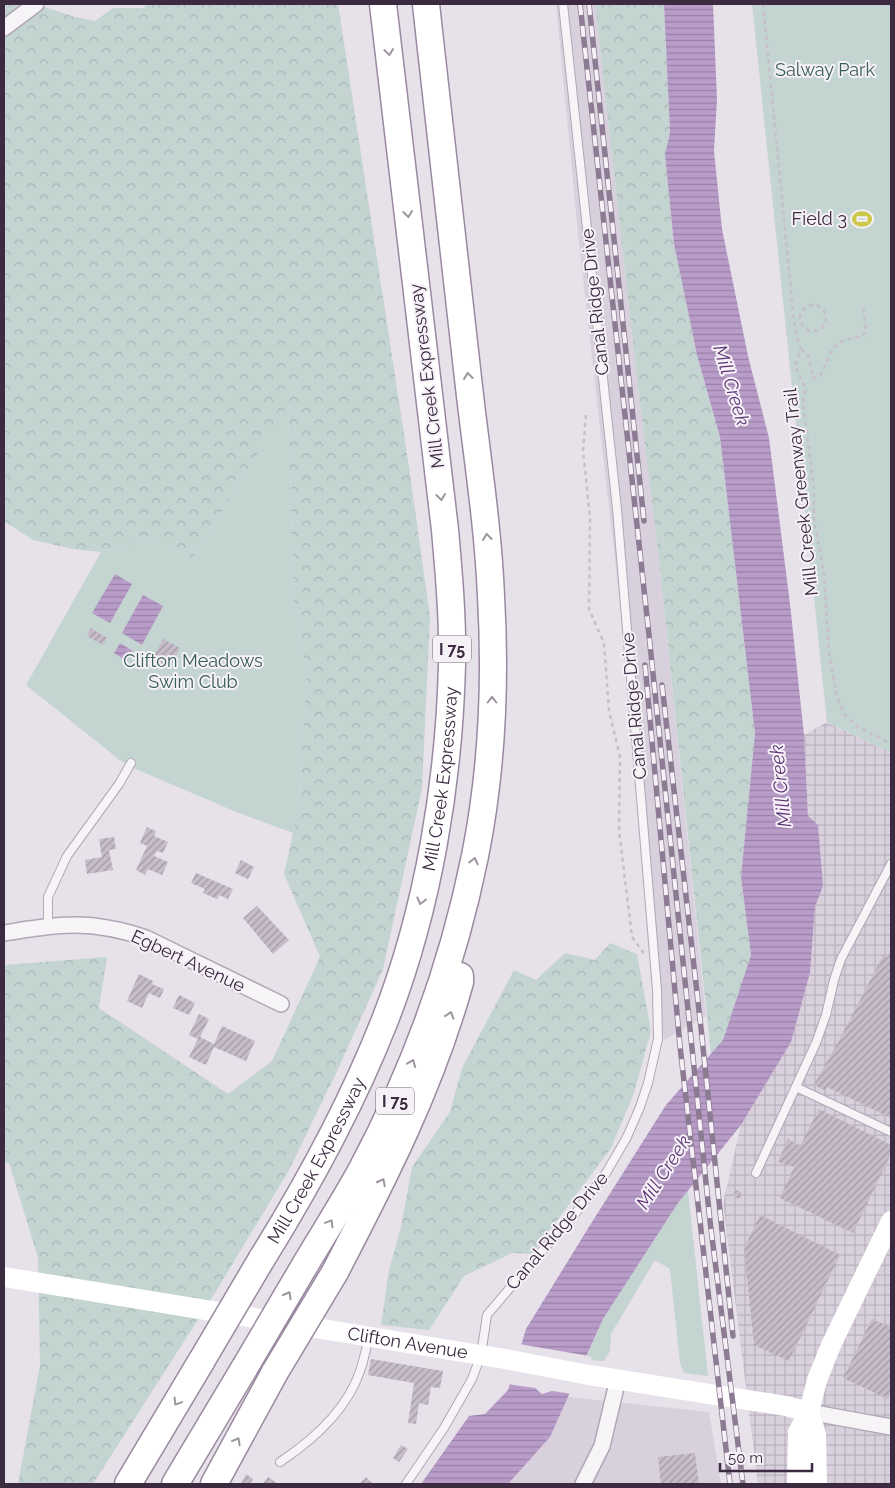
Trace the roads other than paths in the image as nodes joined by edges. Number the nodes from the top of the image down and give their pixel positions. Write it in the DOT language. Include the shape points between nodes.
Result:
graph roads {
  1 [pos="36,4"];
  2 [pos="383,4"];
  3 [pos="426,4"];
  4 [pos="563,4"];
  5 [pos="4,28"];
  6 [pos="131,763"];
  7 [pos="891,864"];
  8 [pos="458,925"];
  9 [pos="48,926"];
  10 [pos="4,933"];
  11 [pos="281,1004"];
  12 [pos="796,1087"];
  13 [pos="891,1132"];
  14 [pos="756,1173"];
  15 [pos="891,1220"];
  16 [pos="4,1277"];
  17 [pos="369,1337"];
  18 [pos="480,1355"];
  19 [pos="618,1379"];
  20 [pos="809,1412"];
  21 [pos="891,1427"];
  22 [pos="280,1462"];
  23 [pos="128,1484"];
  24 [pos="175,1484"];
  25 [pos="214,1484"];
  26 [pos="406,1484"];
  27 [pos="584,1484"];
  28 [pos="797,1484"];
  29 [pos="816,1484"];
  1 -- 5 [label="street"];
  2 -- 23 [label="highway, Mill Creek Expressway / I 75, one-way, bridge" via="447,556 452,665 440,806 415,925 385,1019 345,1112"];
  8 -- 3 [label="highway, I 75, one-way" via="475,856 486,785 492,715 491,596"];
  4 -- 18 [label="lane, Canal Ridge Drive" via="617,510 655,964 658,1039 648,1083 627,1137 606,1173 575,1214 487,1315"];
  6 -- 9 [label="lane" via="67,856 48,897"];
  7 -- 12 [label="lane" via="841,959 816,1043"];
  24 -- 8 [label="highway, I 75, one-way, bridge" via="362,1169 399,1094 439,993"];
  25 -- 8 [label="highway, one-way, bridge" via="275,1372 335,1272 385,1177 420,1100 460,982"];
  9 -- 10 [label="street, Egbert Avenue"];
  9 -- 11 [label="street, Egbert Avenue" via="102,926 146,938"];
  12 -- 13 [label="lane"];
  12 -- 14 [label="lane"];
  15 -- 20 [label="main road" via="832,1343 817,1380"];
  16 -- 17 [label="main road, Clifton Avenue"];
  17 -- 18 [label="main road, Clifton Avenue"];
  17 -- 22 [label="lane" via="360,1372 342,1406 304,1446"];
  18 -- 19 [label="main road, Clifton Avenue"];
  18 -- 26 [label="lane, Canal Ridge Drive" via="472,1379 449,1420"];
  19 -- 20 [label="main road, Clifton Avenue"];
  19 -- 27 [label="street" via="602,1446"];
  20 -- 21 [label="street"];
  20 -- 28 [label="main road" via="798,1432"];
  20 -- 29 [label="main road" via="816,1434"];
}
